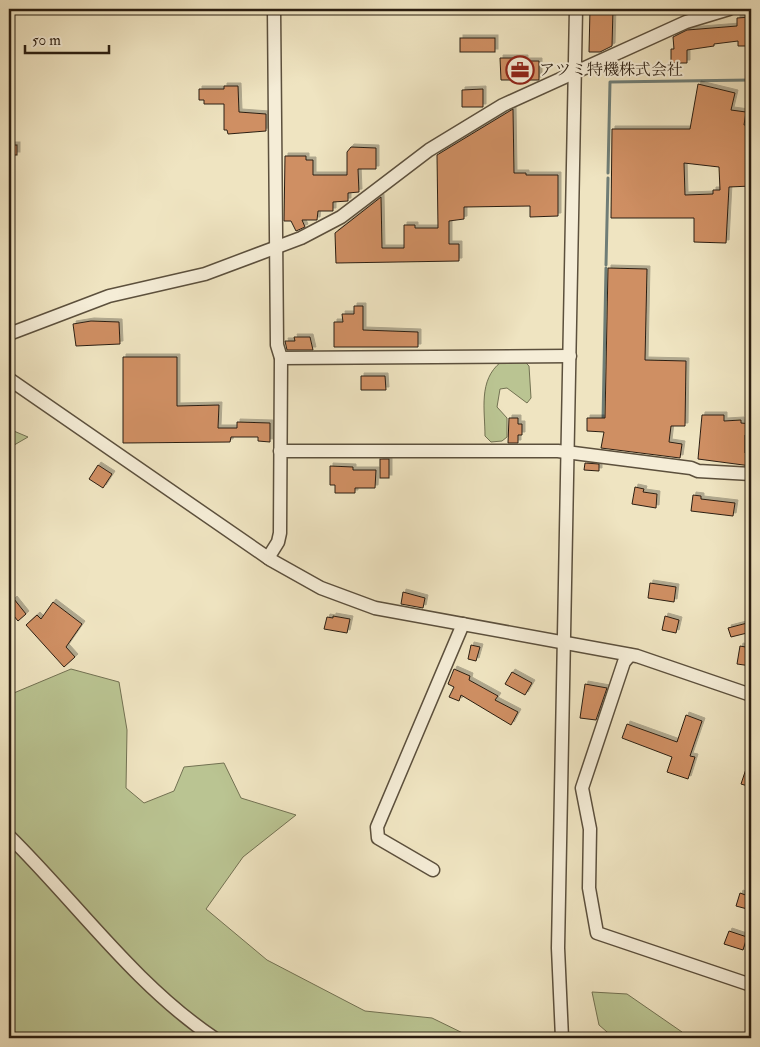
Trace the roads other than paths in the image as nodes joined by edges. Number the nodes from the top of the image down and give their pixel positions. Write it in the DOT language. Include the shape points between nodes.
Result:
graph roads {
  1 [pos="274,9"];
  2 [pos="576,9"];
  3 [pos="729,9"];
  4 [pos="575,71"];
  5 [pos="276,248"];
  6 [pos="9,334"];
  7 [pos="570,356"];
  8 [pos="281,358"];
  9 [pos="9,378"];
  10 [pos="280,451"];
  11 [pos="568,452"];
  12 [pos="751,474"];
  13 [pos="268,558"];
  14 [pos="463,624"];
  15 [pos="564,643"];
  16 [pos="630,655"];
  17 [pos="751,695"];
  18 [pos="9,836"];
  19 [pos="433,870"];
  20 [pos="751,985"];
  21 [pos="214,1038"];
  22 [pos="562,1038"];
  1 -- 5 [label="street"];
  2 -- 4 [label="street"];
  3 -- 4 [label="street" via="686,22"];
  4 -- 5 [label="street" via="466,126 411,162 341,217"];
  4 -- 7 [label="street"];
  5 -- 6 [label="street" via="205,274 109,296"];
  5 -- 8 [label="street" via="277,345"];
  7 -- 8 [label="street"];
  7 -- 11 [label="street"];
  8 -- 10 [label="street"];
  9 -- 13 [label="street"];
  10 -- 11 [label="street"];
  10 -- 13 [label="street" via="280,533"];
  11 -- 12 [label="street" via="698,471"];
  11 -- 15 [label="street"];
  13 -- 14 [label="street" via="304,580 357,602"];
  14 -- 15 [label="street"];
  14 -- 19 [label="street" via="377,827 378,838"];
  15 -- 16 [label="street"];
  15 -- 22 [label="street" via="558,948"];
  16 -- 17 [label="street"];
  16 -- 20 [label="street" via="624,662 582,788 590,829 589,888 597,933"];
  18 -- 21 [label="street" via="157,993 182,1017"];
}
